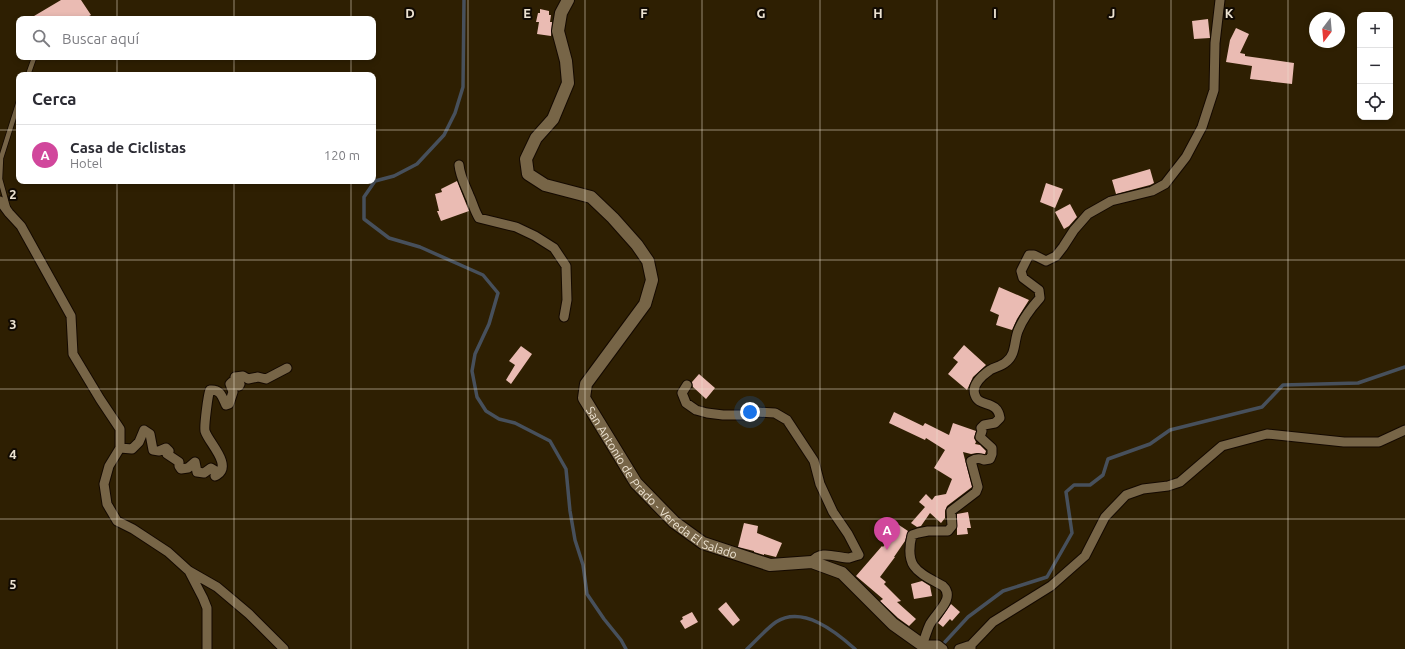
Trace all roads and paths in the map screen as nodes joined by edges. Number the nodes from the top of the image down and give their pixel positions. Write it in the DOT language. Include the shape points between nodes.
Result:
graph roads {
  1 [pos="568,0"];
  2 [pos="1220,0"];
  3 [pos="33,60"];
  4 [pos="29,72"];
  5 [pos="16,110"];
  6 [pos="459,165"];
  7 [pos="0,201"];
  8 [pos="9,213"];
  9 [pos="564,317"];
  10 [pos="287,368"];
  11 [pos="687,385"];
  12 [pos="1405,430"];
  13 [pos="120,448"];
  14 [pos="812,562"];
  15 [pos="189,571"];
  16 [pos="925,647"];
  17 [pos="971,647"];
  18 [pos="207,649"];
  19 [pos="284,649"];
  20 [pos="943,649"];
  21 [pos="959,649"];
  1 -- 14 [label="street, San Antonio de Prado - Vereda El Salado" via="560,13 558,31 566,61 568,83 553,119 536,138 526,159 528,174 545,185 591,196 637,245 648,261 652,280 645,304 586,384 584,398 636,483 674,522 703,543 770,565"];
  2 -- 16 [label="street" via="1215,43 1214,90 1202,127 1186,157 1166,184 1152,191 1110,201 1088,214 1056,256 1046,261 1030,255 1021,271 1023,278 1039,290 1040,298 1028,311 1018,331 1012,356 990,370 974,388 974,395 979,401 992,405 999,413 1000,418 995,423 981,428 980,437 992,448 990,459 980,458 971,461 978,488 951,511 952,526 948,531 928,531 912,535 911,560 918,572 943,586 948,593 946,602 930,624"];
  3 -- 4 [label="lane"];
  5 -- 8 [label="lane" via="1,158 0,179"];
  6 -- 9 [label="street" via="473,209 479,218 516,227 535,236 559,254 566,266 567,300"];
  7 -- 8 [label="street"];
  8 -- 13 [label="street" via="21,226 71,316 73,354 120,429"];
  10 -- 13 [label="street" via="266,379 235,377 240,384 230,384 233,392 229,404 226,405 219,391 210,390 204,420 205,432 219,454 222,466 222,471 215,476 216,471 211,468 197,472 195,462 188,468 181,469 179,462 167,454 166,448 153,450 150,434 144,430 139,442 132,449"];
  11 -- 14 [label="street" via="682,393 686,403 696,410 730,415 775,413 788,420 814,461 820,484 833,512 859,554 851,558 830,554 817,556"];
  12 -- 17 [label="street" via="1379,442 1344,442 1267,434 1222,446 1180,482 1126,495 1105,517 1085,556 1051,586 993,622"];
  13 -- 15 [label="street" via="109,466 104,484 107,504 117,521 168,552"];
  14 -- 16 [label="street, San Antonio de Prado - Vereda El Salado" via="842,573 893,624"];
  15 -- 18 [label="street" via="207,608"];
  15 -- 19 [label="street" via="217,587"];
  16 -- 20 [label="street" via="938,645"];
  17 -- 21 [label="street"];
}
